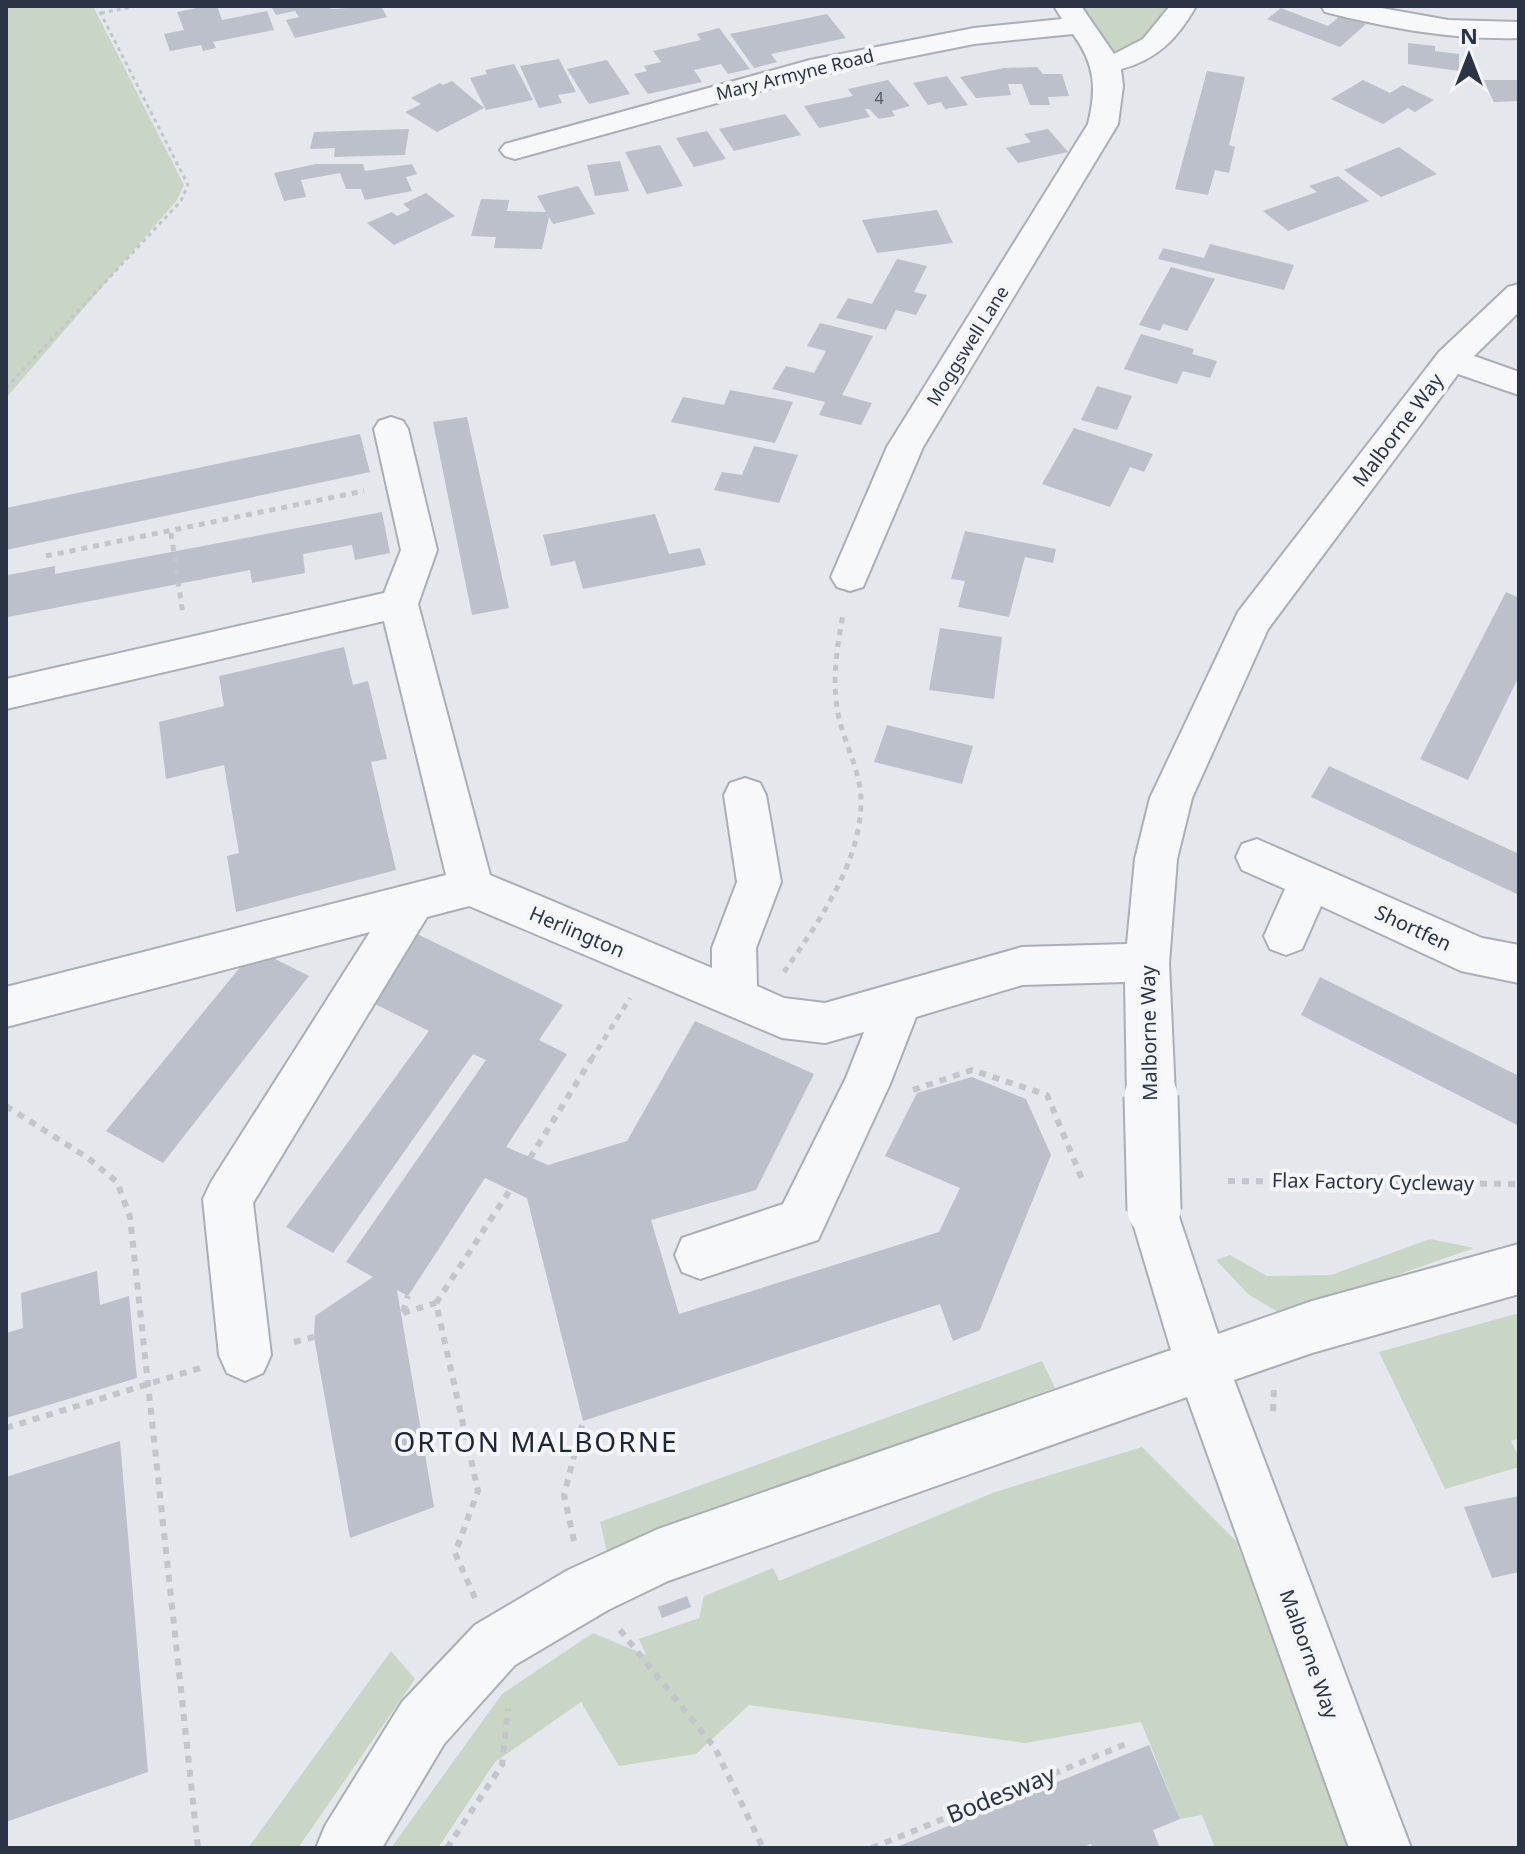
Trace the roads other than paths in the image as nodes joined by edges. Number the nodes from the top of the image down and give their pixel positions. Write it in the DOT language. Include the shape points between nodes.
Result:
graph roads {
  1 [pos="1183,6"];
  2 [pos="1334,6"];
  3 [pos="1073,15"];
  4 [pos="1519,30"];
  5 [pos="1107,63"];
  6 [pos="515,150"];
  7 [pos="1519,294"];
  8 [pos="1451,360"];
  9 [pos="1519,384"];
  10 [pos="391,429"];
  11 [pos="850,577"];
  12 [pos="399,604"];
  13 [pos="6,694"];
  14 [pos="745,795"];
  15 [pos="1257,857"];
  16 [pos="1310,881"];
  17 [pos="471,887"];
  18 [pos="413,902"];
  19 [pos="1286,936"];
  20 [pos="1147,963"];
  21 [pos="1519,964"];
  22 [pos="746,1003"];
  23 [pos="898,1003"];
  24 [pos="6,1007"];
  25 [pos="700,1255"];
  26 [pos="1519,1269"];
  27 [pos="245,1355"];
  28 [pos="1202,1365"];
  29 [pos="347,1848"];
  30 [pos="1380,1848"];
  1 -- 5 [label="street" via="1158,41 1130,58"];
  2 -- 4 [label="street" via="1475,33"];
  3 -- 5 [label="street"];
  3 -- 6 [label="street, Mary Armyne Road" via="810,68"];
  5 -- 11 [label="street, Moggswell Lane" via="1111,83 1103,124 905,447"];
  7 -- 8 [label="street, Malborne Way"];
  8 -- 9 [label="street"];
  8 -- 20 [label="street, Malborne Way" via="1252,622 1171,798 1156,859"];
  10 -- 12 [label="street" via="419,550"];
  12 -- 13 [label="street" via="188,652 80,689"];
  12 -- 17 [label="street"];
  14 -- 22 [label="street" via="759,882 734,948"];
  15 -- 16 [label="street, Shortfen"];
  16 -- 19 [label="street"];
  16 -- 21 [label="street, Shortfen" via="1477,957"];
  17 -- 18 [label="street"];
  17 -- 22 [label="street, Herlington"];
  18 -- 24 [label="street"];
  18 -- 27 [label="street" via="228,1199"];
  20 -- 23 [label="street, Herlington" via="1022,966"];
  20 -- 28 [label="street, Malborne Way, bridge" via="1154,1210"];
  22 -- 23 [label="street, Herlington" via="782,1018 825,1023"];
  23 -- 25 [label="street" via="867,1084 800,1223"];
  26 -- 28 [label="street" via="1312,1327"];
  28 -- 29 [label="street" via="681,1549 588,1590 495,1645 423,1723"];
  28 -- 30 [label="street, Malborne Way"];
}
